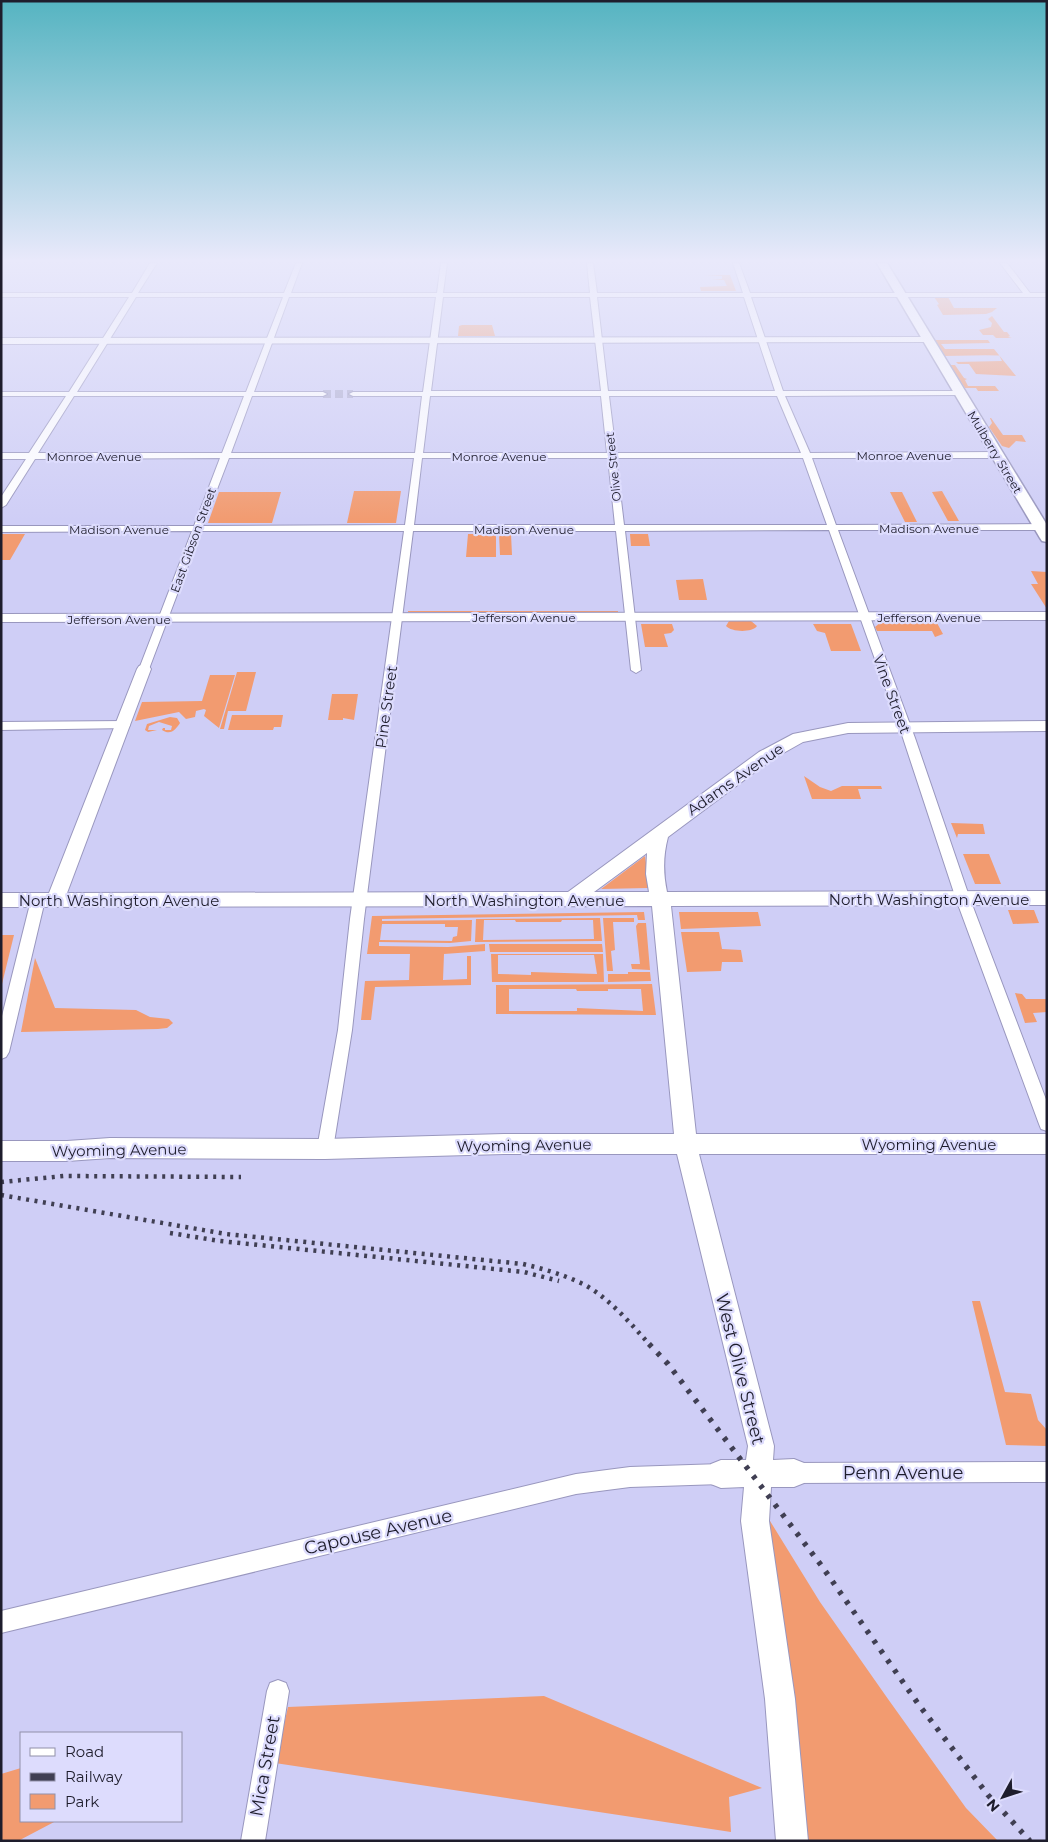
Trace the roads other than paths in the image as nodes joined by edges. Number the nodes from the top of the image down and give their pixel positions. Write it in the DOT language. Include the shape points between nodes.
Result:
graph roads {
  1 [pos="99,349"];
  2 [pos="266,349"];
  3 [pos="434,349"];
  4 [pos="601,349"];
  5 [pos="765,349"];
  6 [pos="933,349"];
  7 [pos="780,393"];
  8 [pos="960,393"];
  9 [pos="1,394"];
  10 [pos="71,394"];
  11 [pos="249,394"];
  12 [pos="323,394"];
  13 [pos="353,394"];
  14 [pos="426,394"];
  15 [pos="605,394"];
  16 [pos="806,455"];
  17 [pos="997,455"];
  18 [pos="1,456"];
  19 [pos="32,456"];
  20 [pos="224,456"];
  21 [pos="419,456"];
  22 [pos="613,456"];
  23 [pos="1,505"];
  24 [pos="832,528"];
  25 [pos="1,529"];
  26 [pos="197,529"];
  27 [pos="408,529"];
  28 [pos="620,529"];
  29 [pos="1044,531"];
  30 [pos="1047,616"];
  31 [pos="630,617"];
  32 [pos="864,617"];
  33 [pos="1,618"];
  34 [pos="397,618"];
  35 [pos="164,619"];
  36 [pos="144,669"];
  37 [pos="636,670"];
  38 [pos="1,726"];
  39 [pos="124,726"];
  40 [pos="1047,726"];
  41 [pos="904,727"];
  42 [pos="660,833"];
  43 [pos="1047,898"];
  44 [pos="963,899"];
  45 [pos="1,900"];
  46 [pos="47,900"];
  47 [pos="360,900"];
  48 [pos="570,900"];
  49 [pos="661,900"];
  50 [pos="1,1052"];
  51 [pos="1047,1124"];
  52 [pos="686,1144"];
  53 [pos="1047,1144"];
  54 [pos="325,1149"];
  55 [pos="1,1151"];
  56 [pos="1047,1472"];
  57 [pos="759,1473"];
  58 [pos="794,1473"];
  59 [pos="721,1474"];
  60 [pos="1,1622"];
  61 [pos="278,1691"];
  62 [pos="253,1841"];
  63 [pos="792,1841"];
  1 -- 10 [label="street"];
  2 -- 11 [label="street, East Gibson Street"];
  3 -- 14 [label="street, Pine Street"];
  4 -- 15 [label="street, Olive Street"];
  5 -- 7 [label="street, Vine Street"];
  6 -- 8 [label="main road, Mulberry Street"];
  7 -- 8 [label="street"];
  7 -- 15 [label="street"];
  7 -- 16 [label="street, Vine Street"];
  8 -- 17 [label="main road, Mulberry Street"];
  9 -- 10 [label="street"];
  10 -- 11 [label="street"];
  10 -- 19 [label="street"];
  11 -- 12 [label="street"];
  11 -- 20 [label="street, East Gibson Street"];
  13 -- 14 [label="street"];
  14 -- 15 [label="street"];
  14 -- 21 [label="street, Pine Street"];
  15 -- 22 [label="street, Olive Street"];
  16 -- 17 [label="street, Monroe Avenue"];
  16 -- 22 [label="street, Monroe Avenue"];
  16 -- 24 [label="street, Vine Street"];
  17 -- 29 [label="main road, Mulberry Street"];
  18 -- 19 [label="street, Monroe Avenue"];
  19 -- 20 [label="street, Monroe Avenue"];
  19 -- 23 [label="street"];
  20 -- 21 [label="street, Monroe Avenue"];
  20 -- 26 [label="street, East Gibson Street"];
  21 -- 22 [label="street, Monroe Avenue"];
  21 -- 27 [label="street, Pine Street"];
  22 -- 28 [label="street, Olive Street"];
  24 -- 28 [label="street, Madison Avenue"];
  24 -- 29 [label="street, Madison Avenue"];
  24 -- 32 [label="street, Vine Street"];
  25 -- 26 [label="street, Madison Avenue"];
  26 -- 27 [label="street, Madison Avenue"];
  26 -- 35 [label="street, East Gibson Street"];
  27 -- 28 [label="street, Madison Avenue"];
  27 -- 34 [label="street, Pine Street"];
  28 -- 31 [label="street, Olive Street"];
  30 -- 32 [label="main road, Jefferson Avenue"];
  31 -- 32 [label="main road, Jefferson Avenue"];
  31 -- 34 [label="main road, Jefferson Avenue"];
  31 -- 37 [label="street, Olive Street"];
  32 -- 41 [label="street, Vine Street"];
  33 -- 35 [label="main road, Jefferson Avenue"];
  34 -- 35 [label="main road, Jefferson Avenue"];
  34 -- 47 [label="street, Pine Street"];
  35 -- 36 [label="street, East Gibson Street"];
  36 -- 39 [label="main road, East Gibson Street"];
  38 -- 39 [label="street"];
  39 -- 46 [label="main road, East Gibson Street"];
  40 -- 41 [label="main road, Adams Avenue"];
  41 -- 42 [label="main road, Adams Avenue" via="848,728 799,738 765,756"];
  41 -- 44 [label="street, Vine Street"];
  42 -- 48 [label="main road, Adams Avenue"];
  42 -- 49 [label="main road, West Olive Street" via="653,859"];
  43 -- 44 [label="main road, North Washington Avenue"];
  44 -- 49 [label="main road, North Washington Avenue"];
  44 -- 51 [label="street, Vine Street"];
  45 -- 46 [label="main road, North Washington Avenue"];
  46 -- 47 [label="main road, North Washington Avenue"];
  46 -- 50 [label="street, East Gibson Street"];
  47 -- 48 [label="main road, North Washington Avenue"];
  47 -- 54 [label="street, Pine Street" via="345,1030"];
  48 -- 49 [label="main road, North Washington Avenue"];
  49 -- 52 [label="main road, West Olive Street"];
  52 -- 53 [label="main road, Wyoming Avenue"];
  52 -- 54 [label="main road, Wyoming Avenue" via="504,1144"];
  52 -- 57 [label="main road, West Olive Street" via="761,1446"];
  54 -- 55 [label="main road, Wyoming Avenue"];
  56 -- 58 [label="street, Penn Avenue"];
  57 -- 58 [label="main road, Penn Avenue"];
  57 -- 59 [label="main road, Capouse Avenue"];
  57 -- 63 [label="main road, West Olive Street" via="754,1521 780,1699"];
  59 -- 60 [label="street, Capouse Avenue" via="638,1476 576,1484"];
  61 -- 62 [label="street, Mica Street"];
}
